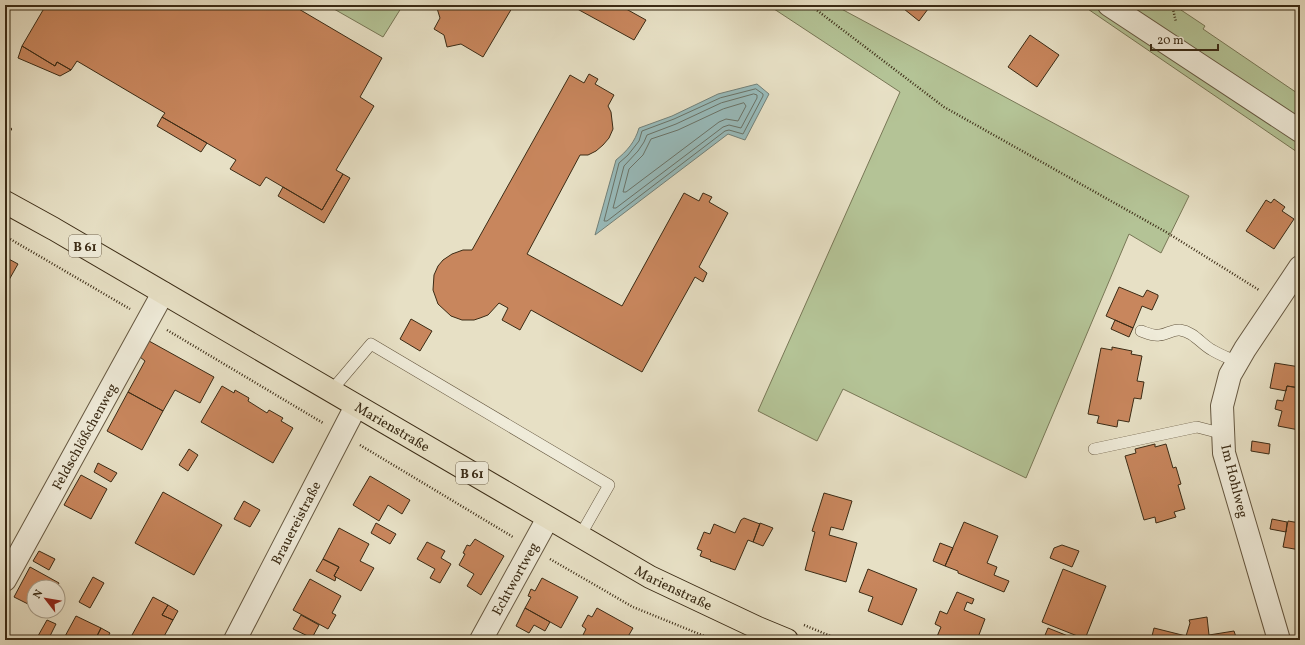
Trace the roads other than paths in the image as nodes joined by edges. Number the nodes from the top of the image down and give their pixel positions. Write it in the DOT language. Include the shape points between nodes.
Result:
graph roads {
  1 [pos="1109,5"];
  2 [pos="1300,131"];
  3 [pos="5,202"];
  4 [pos="1300,268"];
  5 [pos="163,293"];
  6 [pos="1141,331"];
  7 [pos="1238,362"];
  8 [pos="331,391"];
  9 [pos="356,406"];
  10 [pos="1224,434"];
  11 [pos="1094,449"];
  12 [pos="548,518"];
  13 [pos="580,536"];
  14 [pos="5,580"];
  15 [pos="754,634"];
  16 [pos="235,640"];
  17 [pos="481,640"];
  18 [pos="787,640"];
  19 [pos="1279,640"];
  1 -- 2 [label="street"];
  3 -- 5 [label="main road, Marienstraße / B 61"];
  4 -- 7 [label="street, Im Hohlweg"];
  5 -- 8 [label="main road, Marienstraße / B 61"];
  5 -- 14 [label="street, Feldschlößchenweg"];
  6 -- 7 [label="lane" via="1159,336 1172,330 1187,332 1211,349"];
  7 -- 10 [label="street, Im Hohlweg" via="1230,376 1222,406"];
  8 -- 9 [label="main road, Marienstraße / B 61"];
  8 -- 13 [label="lane" via="371,344 608,485"];
  9 -- 12 [label="main road, Marienstraße / B 61"];
  9 -- 16 [label="street, Brauereistraße"];
  10 -- 11 [label="lane" via="1197,426"];
  10 -- 19 [label="street, Im Hohlweg" via="1224,452"];
  12 -- 13 [label="main road, Marienstraße / B 61"];
  12 -- 17 [label="street, Echtwortweg"];
  13 -- 15 [label="main road, Marienstraße / B 61"];
  15 -- 18 [label="main road, Marienstraße / B 61"];
}
